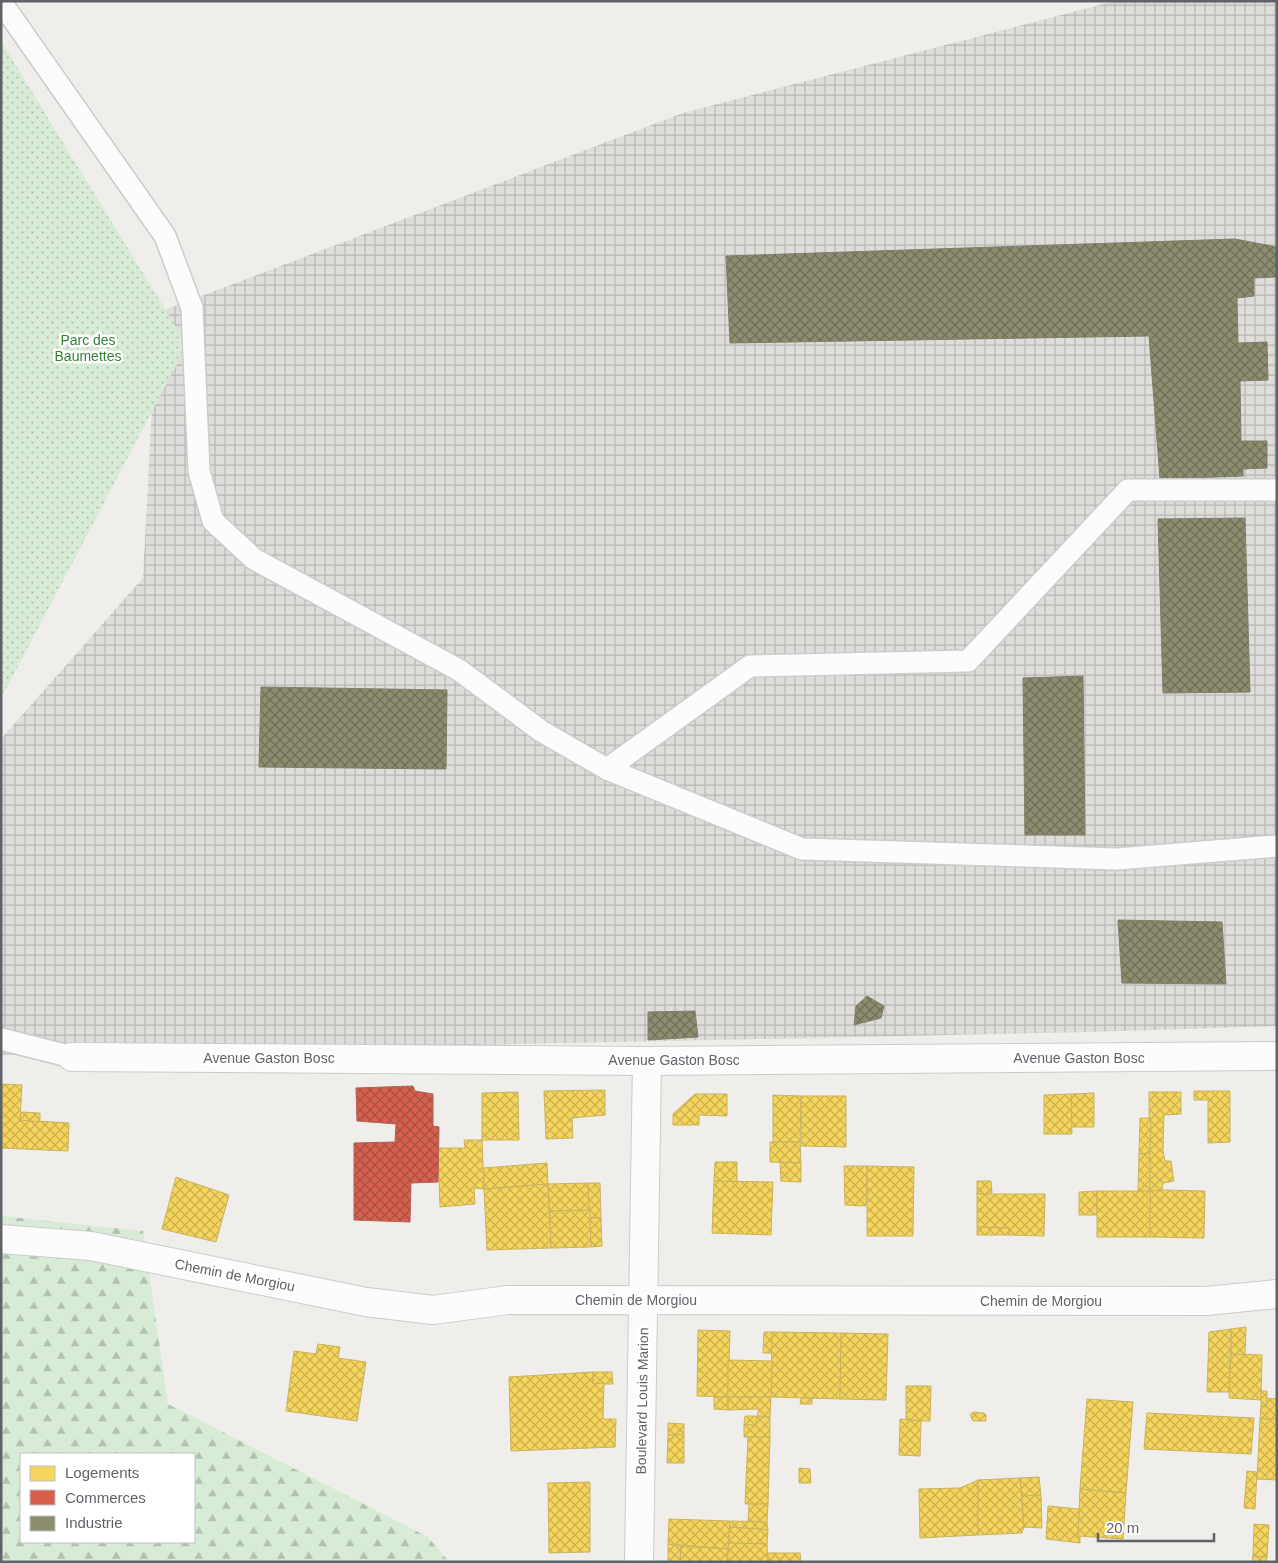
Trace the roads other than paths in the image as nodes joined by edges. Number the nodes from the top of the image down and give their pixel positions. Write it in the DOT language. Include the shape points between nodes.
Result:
graph roads {
  1 [pos="1,2"];
  2 [pos="1277,490"];
  3 [pos="607,769"];
  4 [pos="1277,846"];
  5 [pos="1,1040"];
  6 [pos="1277,1056"];
  7 [pos="72,1057"];
  8 [pos="648,1060"];
  9 [pos="1,1239"];
  10 [pos="1277,1294"];
  11 [pos="644,1300"];
  12 [pos="639,1562"];
  1 -- 3 [label="lane" via="164,236 192,308 199,471 213,521 254,559 459,670 541,731"];
  2 -- 3 [label="lane" via="1128,490 968,661 750,666"];
  3 -- 4 [label="lane" via="802,849 1117,859"];
  5 -- 7 [label="lane"];
  6 -- 8 [label="street, Avenue Gaston Bosc"];
  7 -- 8 [label="street, Avenue Gaston Bosc"];
  8 -- 11 [label="street, Boulevard Louis Marion"];
  9 -- 11 [label="street, Chemin de Morgiou" via="91,1246 366,1302 433,1310 508,1300"];
  10 -- 11 [label="street, Chemin de Morgiou" via="1206,1301"];
  11 -- 12 [label="street, Boulevard Louis Marion"];
}
